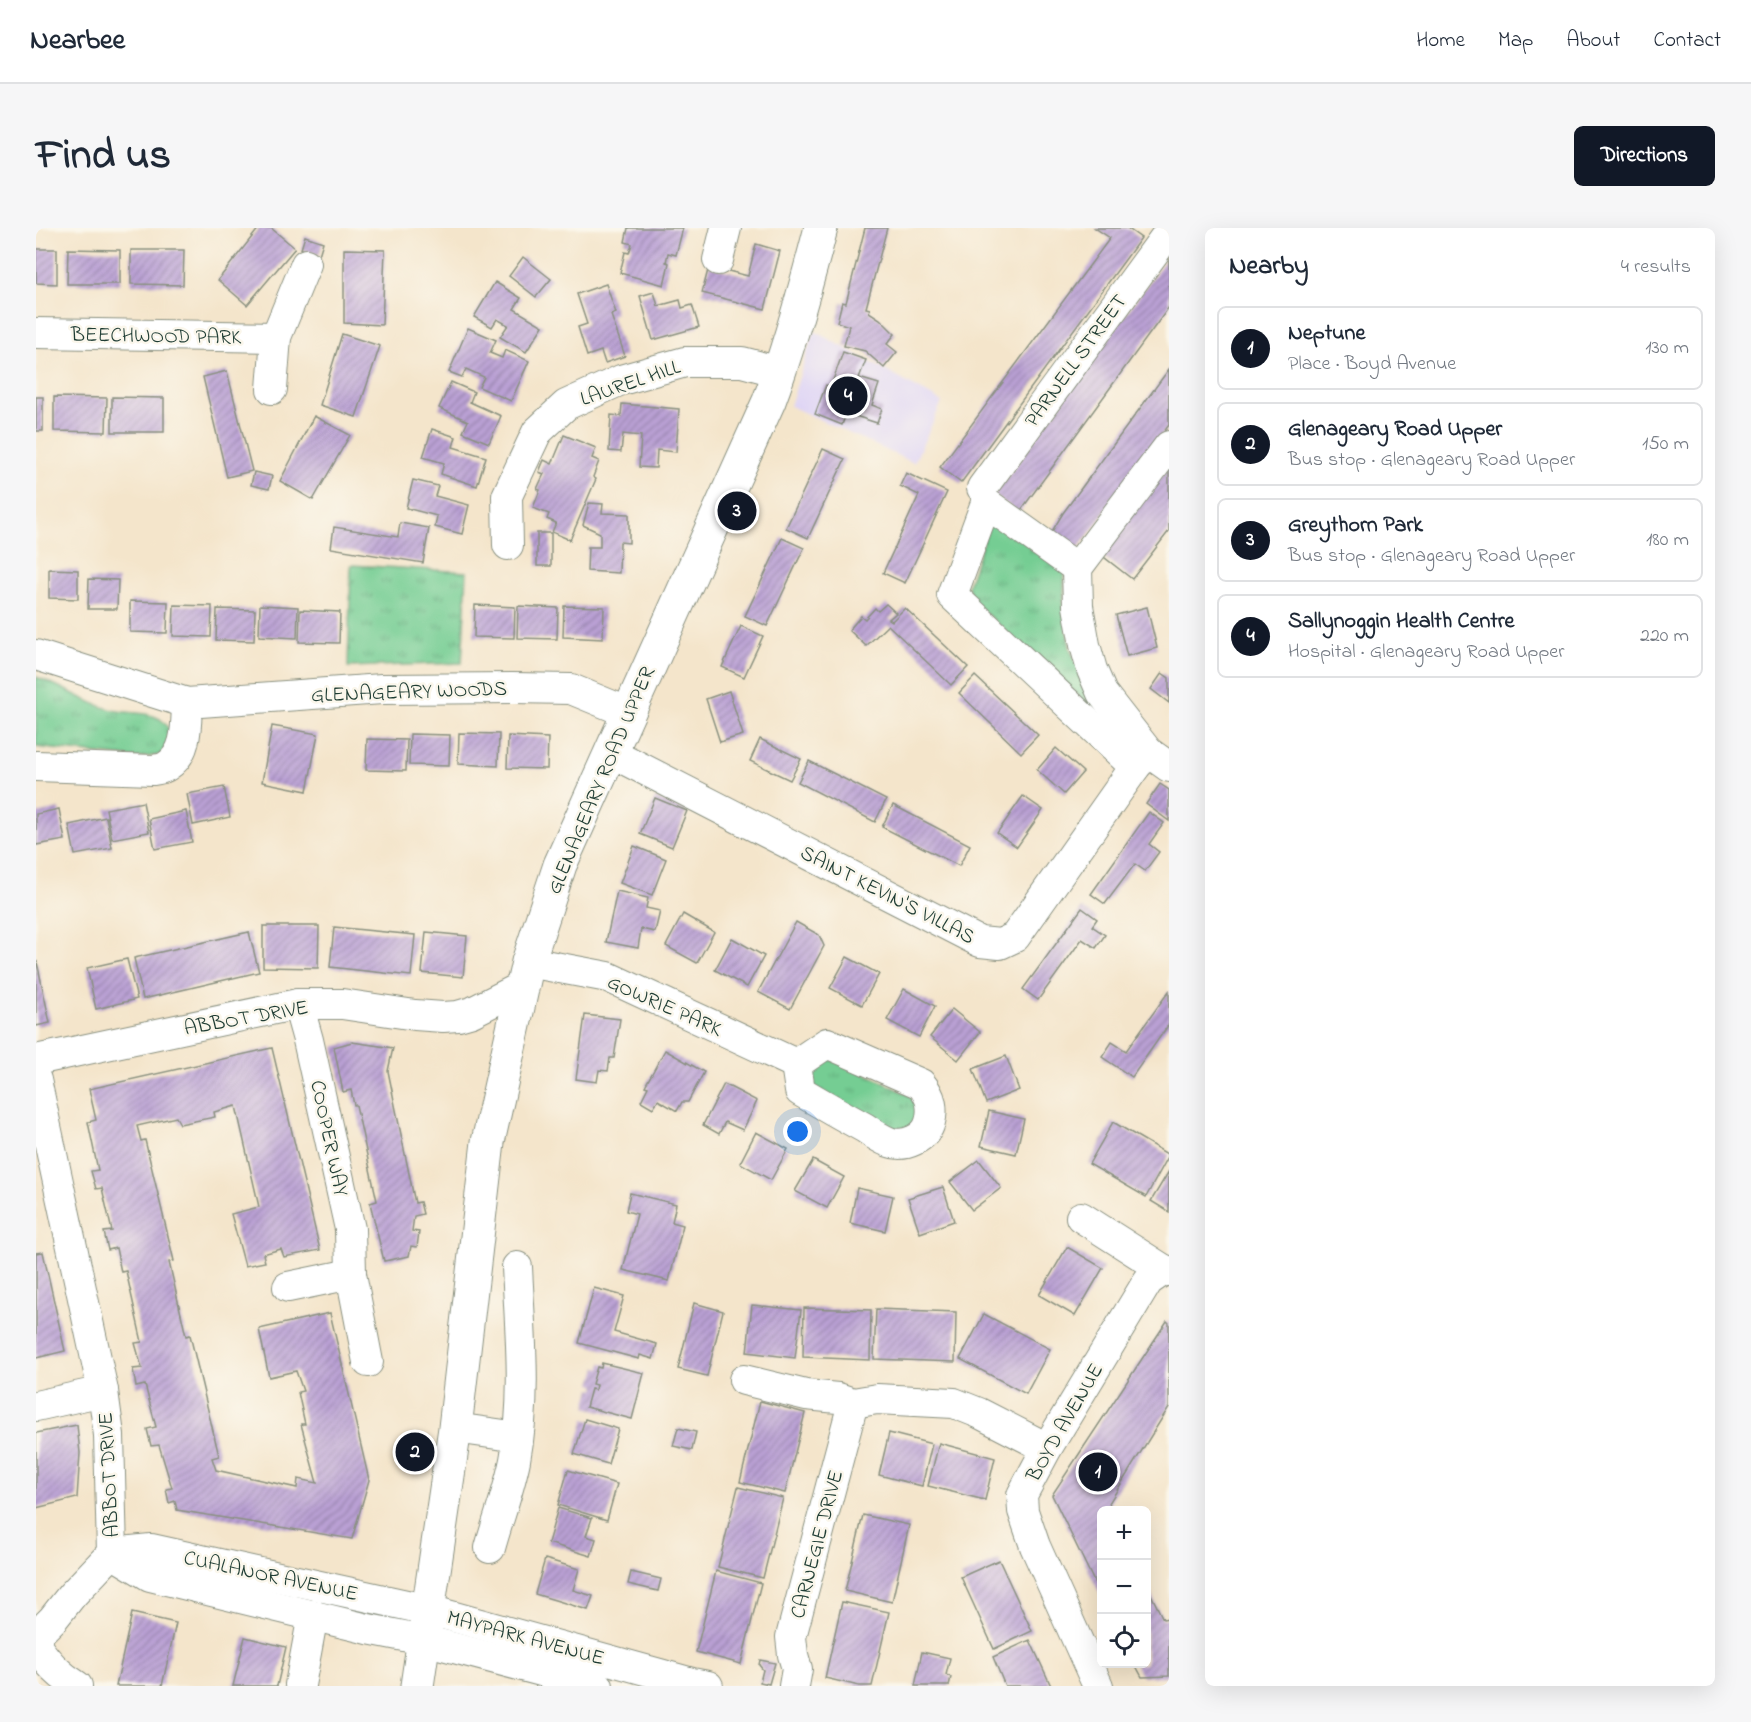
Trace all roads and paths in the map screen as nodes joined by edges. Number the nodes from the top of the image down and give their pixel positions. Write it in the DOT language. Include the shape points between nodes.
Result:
graph roads {
  1 [pos="726,228"];
  2 [pos="821,228"];
  3 [pos="1164,228"];
  4 [pos="1169,232"];
  5 [pos="718,260"];
  6 [pos="306,264"];
  7 [pos="36,333"];
  8 [pos="276,337"];
  9 [pos="780,372"];
  10 [pos="272,389"];
  11 [pos="1169,446"];
  12 [pos="984,495"];
  13 [pos="508,545"];
  14 [pos="1077,568"];
  15 [pos="36,655"];
  16 [pos="187,703"];
  17 [pos="627,712"];
  18 [pos="610,752"];
  19 [pos="1150,762"];
  20 [pos="36,766"];
  21 [pos="525,974"];
  22 [pos="298,1004"];
  23 [pos="36,1060"];
  24 [pos="796,1064"];
  25 [pos="36,1080"];
  26 [pos="1081,1217"];
  27 [pos="518,1268"];
  28 [pos="1166,1271"];
  29 [pos="351,1274"];
  30 [pos="288,1287"];
  31 [pos="368,1362"];
  32 [pos="744,1380"];
  33 [pos="103,1391"];
  34 [pos="853,1403"];
  35 [pos="36,1406"];
  36 [pos="455,1428"];
  37 [pos="518,1437"];
  38 [pos="1047,1448"];
  39 [pos="490,1548"];
  40 [pos="112,1553"];
  41 [pos="313,1616"];
  42 [pos="427,1625"];
  43 [pos="36,1636"];
  44 [pos="36,1646"];
  45 [pos="300,1685"];
  46 [pos="697,1685"];
  47 [pos="77,1686"];
  48 [pos="417,1686"];
  49 [pos="598,1686"];
  50 [pos="794,1686"];
  51 [pos="1098,1686"];
  1 -- 5 [label="street"];
  2 -- 9 [label="main road, GLENAGEARY ROAD UPPER"];
  3 -- 4 [label="street"];
  4 -- 12 [label="street, PARNELL STREET"];
  6 -- 8 [label="street"];
  7 -- 8 [label="street, BEECHWOOD PARK"];
  8 -- 10 [label="street"];
  9 -- 13 [label="street, LAUREL HILL" via="742,362 685,362 621,380 566,405 537,432 507,496"];
  9 -- 17 [label="main road, GLENAGEARY ROAD UPPER"];
  11 -- 14 [label="street"];
  12 -- 14 [label="street"];
  12 -- 19 [label="street" via="952,595"];
  14 -- 19 [label="street" via="1078,606 1092,670 1102,693"];
  15 -- 16 [label="street, GLENAGEARY WOODS"];
  16 -- 17 [label="street, GLENAGEARY WOODS" via="382,690 548,688 572,689"];
  16 -- 20 [label="street" via="182,747 166,767 153,770"];
  17 -- 18 [label="main road, GLENAGEARY ROAD UPPER"];
  18 -- 19 [label="street, SAINT KEVIN'S VILLAS" via="980,942 1000,944 1015,937"];
  18 -- 21 [label="main road, GLENAGEARY ROAD UPPER" via="560,865"];
  21 -- 22 [label="street, ABBOT DRIVE" via="472,1012 458,1016 415,1015 342,1004"];
  21 -- 24 [label="street, GOWRIE PARK" via="608,977"];
  21 -- 36 [label="main road, GLENAGEARY ROAD UPPER" via="488,1142"];
  22 -- 23 [label="street, ABBOT DRIVE"];
  22 -- 29 [label="street, COOPER WAY" via="350,1229"];
  25 -- 33 [label="street, ABBOT DRIVE"];
  26 -- 28 [label="street, BOYD AVENUE"];
  27 -- 37 [label="street" via="522,1357"];
  28 -- 38 [label="street, BOYD AVENUE" via="1148,1281"];
  29 -- 30 [label="street"];
  29 -- 31 [label="street, COOPER WAY"];
  32 -- 34 [label="street"];
  33 -- 35 [label="street"];
  33 -- 40 [label="street, ABBOT DRIVE" via="109,1435"];
  34 -- 38 [label="street" via="877,1399 954,1403"];
  34 -- 50 [label="street, CARNEGIE DRIVE" via="792,1637 797,1669"];
  36 -- 37 [label="street"];
  36 -- 42 [label="main road, GLENAGEARY ROAD UPPER"];
  37 -- 39 [label="street"];
  38 -- 51 [label="street, BOYD AVENUE" via="1022,1495 1023,1511"];
  40 -- 41 [label="street, CUALANOR AVENUE" via="150,1576"];
  40 -- 42 [label="street, CUALANOR AVENUE" via="151,1549"];
  40 -- 43 [label="street"];
  41 -- 42 [label="street, CUALANOR AVENUE"];
  41 -- 45 [label="street, CUALANOR AVENUE"];
  42 -- 46 [label="street, MAYPARK AVENUE"];
  42 -- 48 [label="main road, GLENAGEARY ROAD UPPER"];
  42 -- 49 [label="street, MAYPARK AVENUE"];
  44 -- 47 [label="street" via="61,1677"];
}
